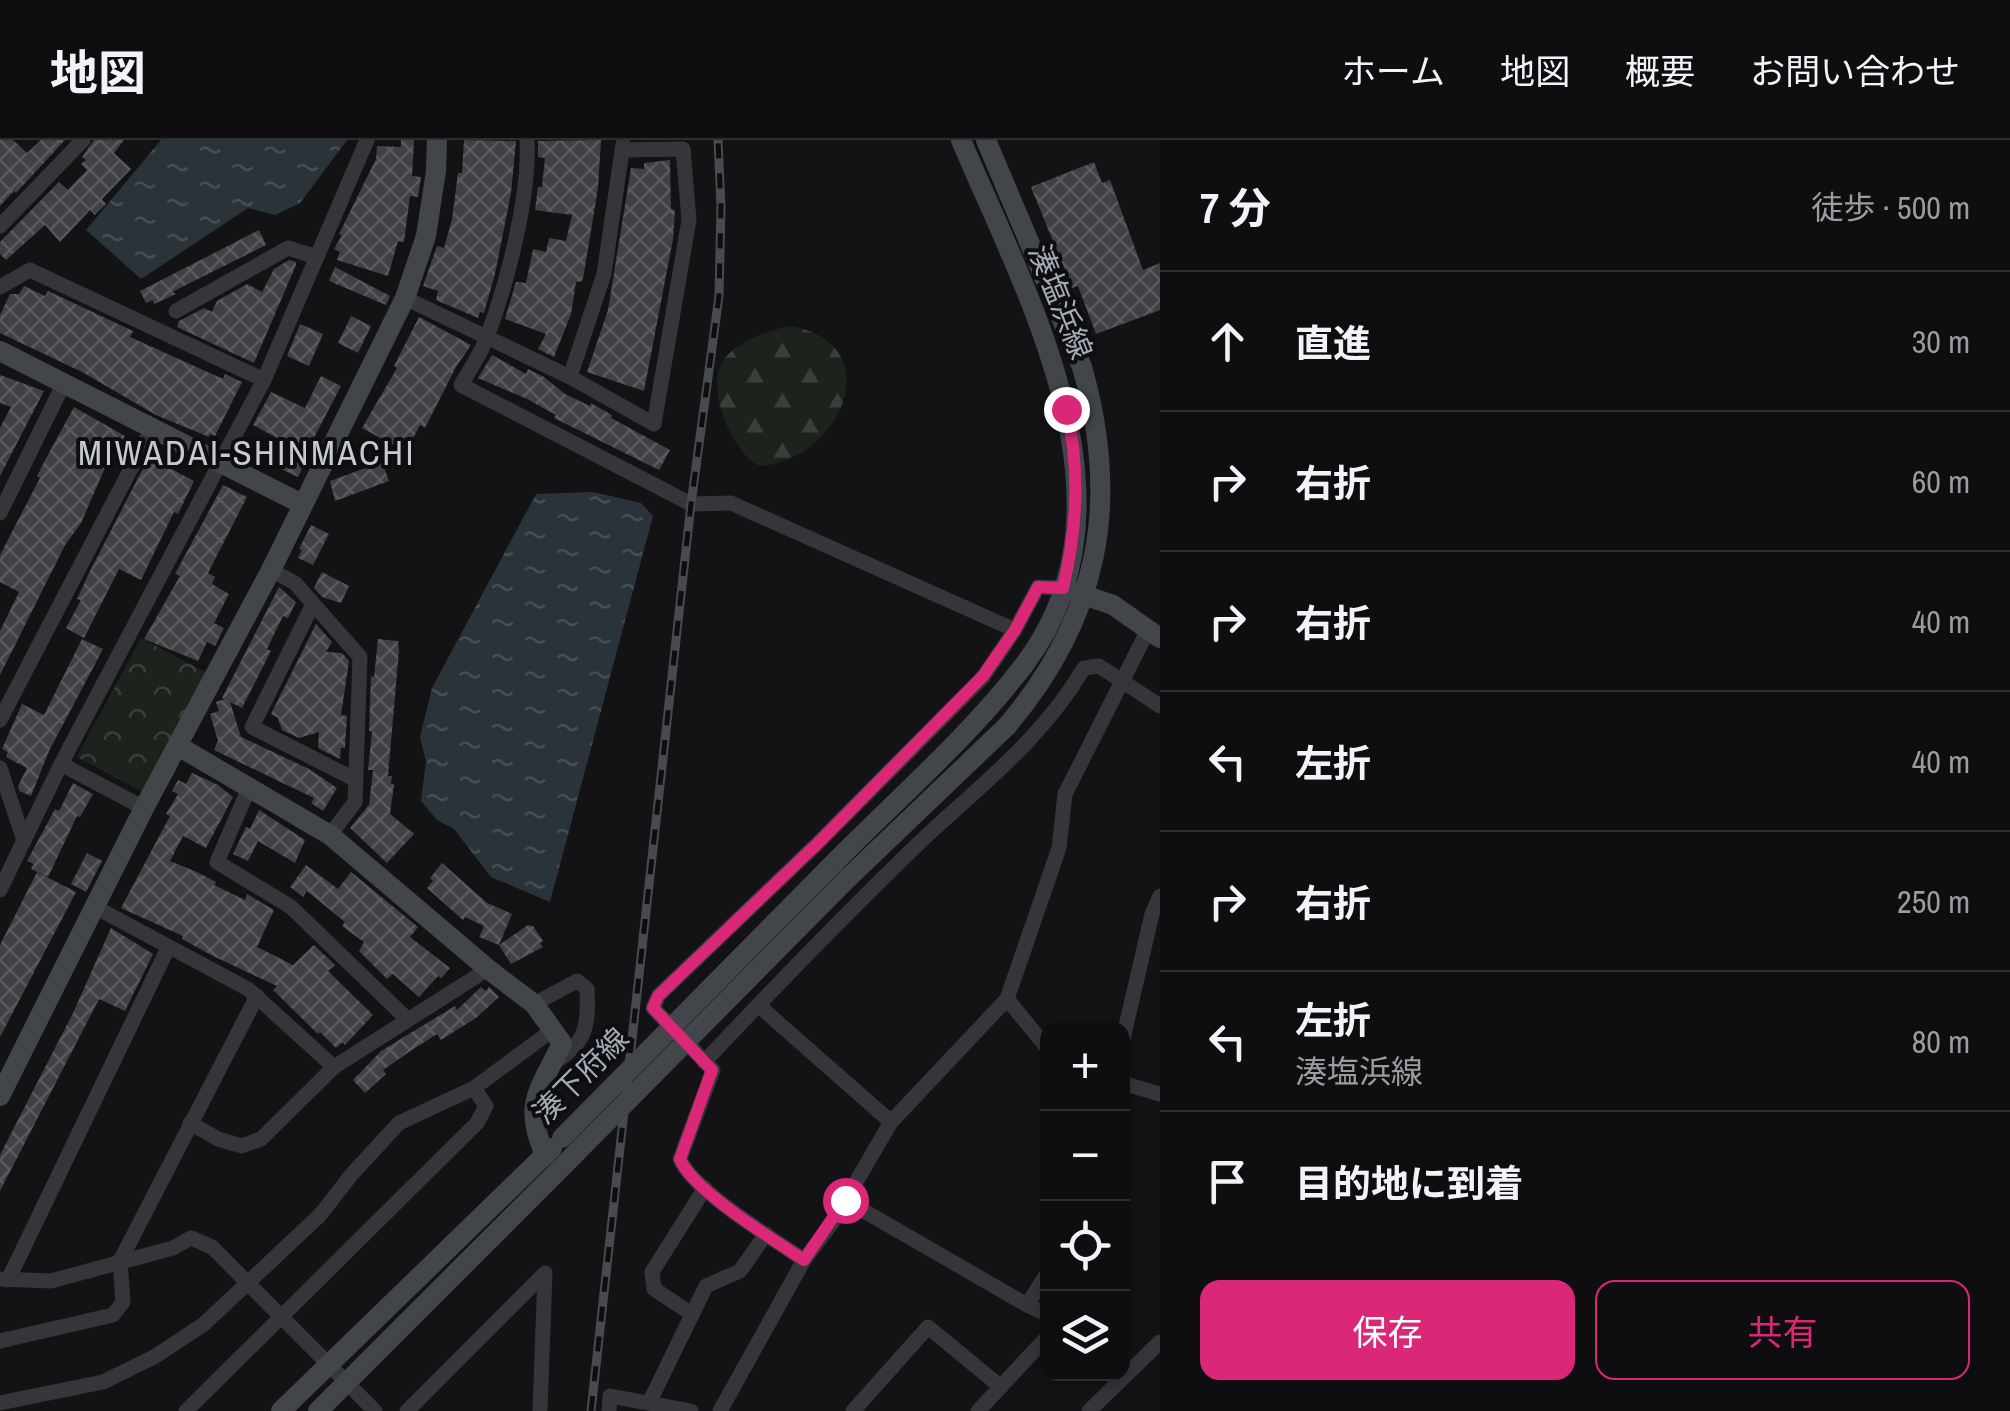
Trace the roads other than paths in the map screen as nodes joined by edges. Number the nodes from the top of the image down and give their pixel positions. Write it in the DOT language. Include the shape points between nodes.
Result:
graph roads {
  1 [pos="82,140"];
  2 [pos="366,140"];
  3 [pos="437,140"];
  4 [pos="528,140"];
  5 [pos="960,140"];
  6 [pos="986,140"];
  7 [pos="623,145"];
  8 [pos="0,226"];
  9 [pos="317,256"];
  10 [pos="0,287"];
  11 [pos="404,298"];
  12 [pos="176,311"];
  13 [pos="486,339"];
  14 [pos="0,350"];
  15 [pos="570,377"];
  16 [pos="264,380"];
  17 [pos="64,383"];
  18 [pos="152,428"];
  19 [pos="220,462"];
  20 [pos="302,504"];
  21 [pos="0,513"];
  22 [pos="271,570"];
  23 [pos="1063,588"];
  24 [pos="1085,596"];
  25 [pos="313,604"];
  26 [pos="1015,630"];
  27 [pos="1154,633"];
  28 [pos="1125,681"];
  29 [pos="1160,706"];
  30 [pos="0,720"];
  31 [pos="178,746"];
  32 [pos="61,764"];
  33 [pos="0,768"];
  34 [pos="356,780"];
  35 [pos="250,786"];
  36 [pos="144,808"];
  37 [pos="330,835"];
  38 [pos="24,840"];
  39 [pos="841,870"];
  40 [pos="0,890"];
  41 [pos="1160,896"];
  42 [pos="94,908"];
  43 [pos="168,948"];
  44 [pos="488,970"];
  45 [pos="258,996"];
  46 [pos="1007,999"];
  47 [pos="534,1004"];
  48 [pos="758,1005"];
  49 [pos="407,1019"];
  50 [pos="1127,1021"];
  51 [pos="554,1029"];
  52 [pos="1040,1039"];
  53 [pos="704,1062"];
  54 [pos="552,1064"];
  55 [pos="334,1067"];
  56 [pos="1130,1085"];
  57 [pos="474,1088"];
  58 [pos="1160,1094"];
  59 [pos="0,1096"];
  60 [pos="891,1122"];
  61 [pos="190,1123"];
  62 [pos="552,1162"];
  63 [pos="704,1188"];
  64 [pos="845,1200"];
  65 [pos="766,1234"];
  66 [pos="804,1260"];
  67 [pos="120,1261"];
  68 [pos="4,1279"];
  69 [pos="247,1282"];
  70 [pos="1040,1284"];
  71 [pos="1027,1304"];
  72 [pos="1040,1311"];
  73 [pos="692,1314"];
  74 [pos="282,1315"];
  75 [pos="0,1342"];
  76 [pos="1160,1342"];
  77 [pos="1040,1344"];
  78 [pos="330,1362"];
  79 [pos="1130,1368"];
  80 [pos="1116,1381"];
  81 [pos="347,1382"];
  82 [pos="1000,1386"];
  83 [pos="650,1402"];
  84 [pos="0,1404"];
  85 [pos="536,1407"];
  86 [pos="186,1411"];
  87 [pos="281,1411"];
  88 [pos="318,1411"];
  89 [pos="376,1411"];
  90 [pos="407,1411"];
  91 [pos="609,1411"];
  92 [pos="691,1411"];
  93 [pos="720,1411"];
  94 [pos="853,1411"];
  95 [pos="978,1411"];
  96 [pos="1089,1411"];
  1 -- 8 [label="street"];
  2 -- 9 [label="street"];
  3 -- 11 [label="main road" via="426,236"];
  4 -- 13 [label="street" via="512,252"];
  5 -- 23 [label="main road, 湊塩浜線" via="1059,379 1072,429 1076,510"];
  6 -- 24 [label="main road, 湊塩浜線" via="1082,368 1098,431 1102,479"];
  7 -- 15 [label="street" via="604,274"];
  7 -- 15 [label="street" via="683,149 689,220 654,424"];
  9 -- 12 [label="street" via="288,248"];
  9 -- 16 [label="street"];
  10 -- 16 [label="street" via="30,270"];
  11 -- 13 [label="street"];
  11 -- 20 [label="main road"];
  13 -- 15 [label="street"];
  13 -- 26 [label="street" via="461,385 691,504 731,502"];
  14 -- 17 [label="main road"];
  16 -- 19 [label="street"];
  17 -- 18 [label="main road"];
  17 -- 21 [label="street"];
  18 -- 19 [label="main road"];
  18 -- 30 [label="street"];
  19 -- 20 [label="main road"];
  19 -- 32 [label="street"];
  20 -- 22 [label="main road"];
  22 -- 25 [label="street"];
  22 -- 31 [label="main road"];
  23 -- 24 [label="main road"];
  23 -- 26 [label="street" via="1038,587"];
  23 -- 39 [label="main road, 湊下府線" via="1026,662"];
  24 -- 27 [label="main road" via="1113,605"];
  24 -- 39 [label="main road, 湊下府線" via="1050,670 1007,726"];
  25 -- 34 [label="street" via="360,656"];
  25 -- 34 [label="street" via="252,726"];
  26 -- 53 [label="street" via="983,676 658,996 653,1008"];
  27 -- 28 [label="street"];
  28 -- 29 [label="street"];
  28 -- 46 [label="street" via="1065,794 1059,848"];
  28 -- 48 [label="street" via="1099,666 1084,668 1028,744"];
  31 -- 35 [label="main road"];
  31 -- 36 [label="main road"];
  32 -- 36 [label="street"];
  32 -- 38 [label="street"];
  33 -- 38 [label="street"];
  34 -- 37 [label="street" via="355,802"];
  35 -- 37 [label="main road"];
  35 -- 49 [label="street" via="218,862 291,906"];
  36 -- 42 [label="main road"];
  37 -- 44 [label="main road"];
  38 -- 40 [label="street"];
  39 -- 62 [label="main road, 湊下府線, bridge"];
  39 -- 62 [label="main road, 湊下府線, bridge" via="562,1138"];
  41 -- 50 [label="street"];
  42 -- 43 [label="street"];
  42 -- 59 [label="main road"];
  43 -- 45 [label="street"];
  43 -- 68 [label="street"];
  44 -- 47 [label="main road"];
  44 -- 49 [label="street"];
  45 -- 55 [label="street"];
  45 -- 61 [label="street"];
  46 -- 52 [label="street"];
  46 -- 60 [label="street"];
  47 -- 51 [label="main road"];
  47 -- 54 [label="street" via="577,981 587,989 583,1034 574,1050"];
  48 -- 53 [label="street"];
  48 -- 60 [label="street"];
  49 -- 55 [label="street"];
  51 -- 54 [label="main road" via="562,1043"];
  51 -- 57 [label="street"];
  53 -- 63 [label="street" via="712,1070 680,1159"];
  54 -- 62 [label="main road" via="532,1114"];
  55 -- 61 [label="street" via="261,1139 242,1146"];
  56 -- 58 [label="street"];
  57 -- 69 [label="street" via="399,1122 320,1215"];
  57 -- 74 [label="street" via="486,1106 476,1124"];
  60 -- 64 [label="street"];
  61 -- 67 [label="street"];
  62 -- 78 [label="main road, 湊下府線"];
  62 -- 81 [label="main road, 湊下府線"];
  63 -- 65 [label="street"];
  63 -- 73 [label="street" via="652,1272 654,1290"];
  64 -- 66 [label="street"];
  64 -- 71 [label="street"];
  65 -- 66 [label="street"];
  65 -- 73 [label="street" via="740,1271 706,1286"];
  66 -- 93 [label="street"];
  67 -- 68 [label="street" via="51,1281"];
  67 -- 69 [label="street" via="191,1238 212,1247"];
  67 -- 75 [label="street" via="123,1302 112,1316"];
  69 -- 74 [label="street"];
  69 -- 84 [label="street" via="204,1324 103,1382"];
  70 -- 71 [label="street"];
  71 -- 72 [label="street"];
  73 -- 83 [label="street"];
  74 -- 78 [label="street"];
  74 -- 86 [label="street"];
  76 -- 79 [label="street"];
  77 -- 82 [label="street"];
  78 -- 81 [label="street"];
  78 -- 87 [label="main road, 湊下府線"];
  80 -- 96 [label="street"];
  81 -- 88 [label="main road, 湊下府線"];
  81 -- 89 [label="street"];
  82 -- 94 [label="street" via="928,1327"];
  82 -- 95 [label="street"];
  83 -- 91 [label="street" via="610,1396"];
  83 -- 92 [label="street"];
  85 -- 90 [label="street" via="546,1273"];
}
